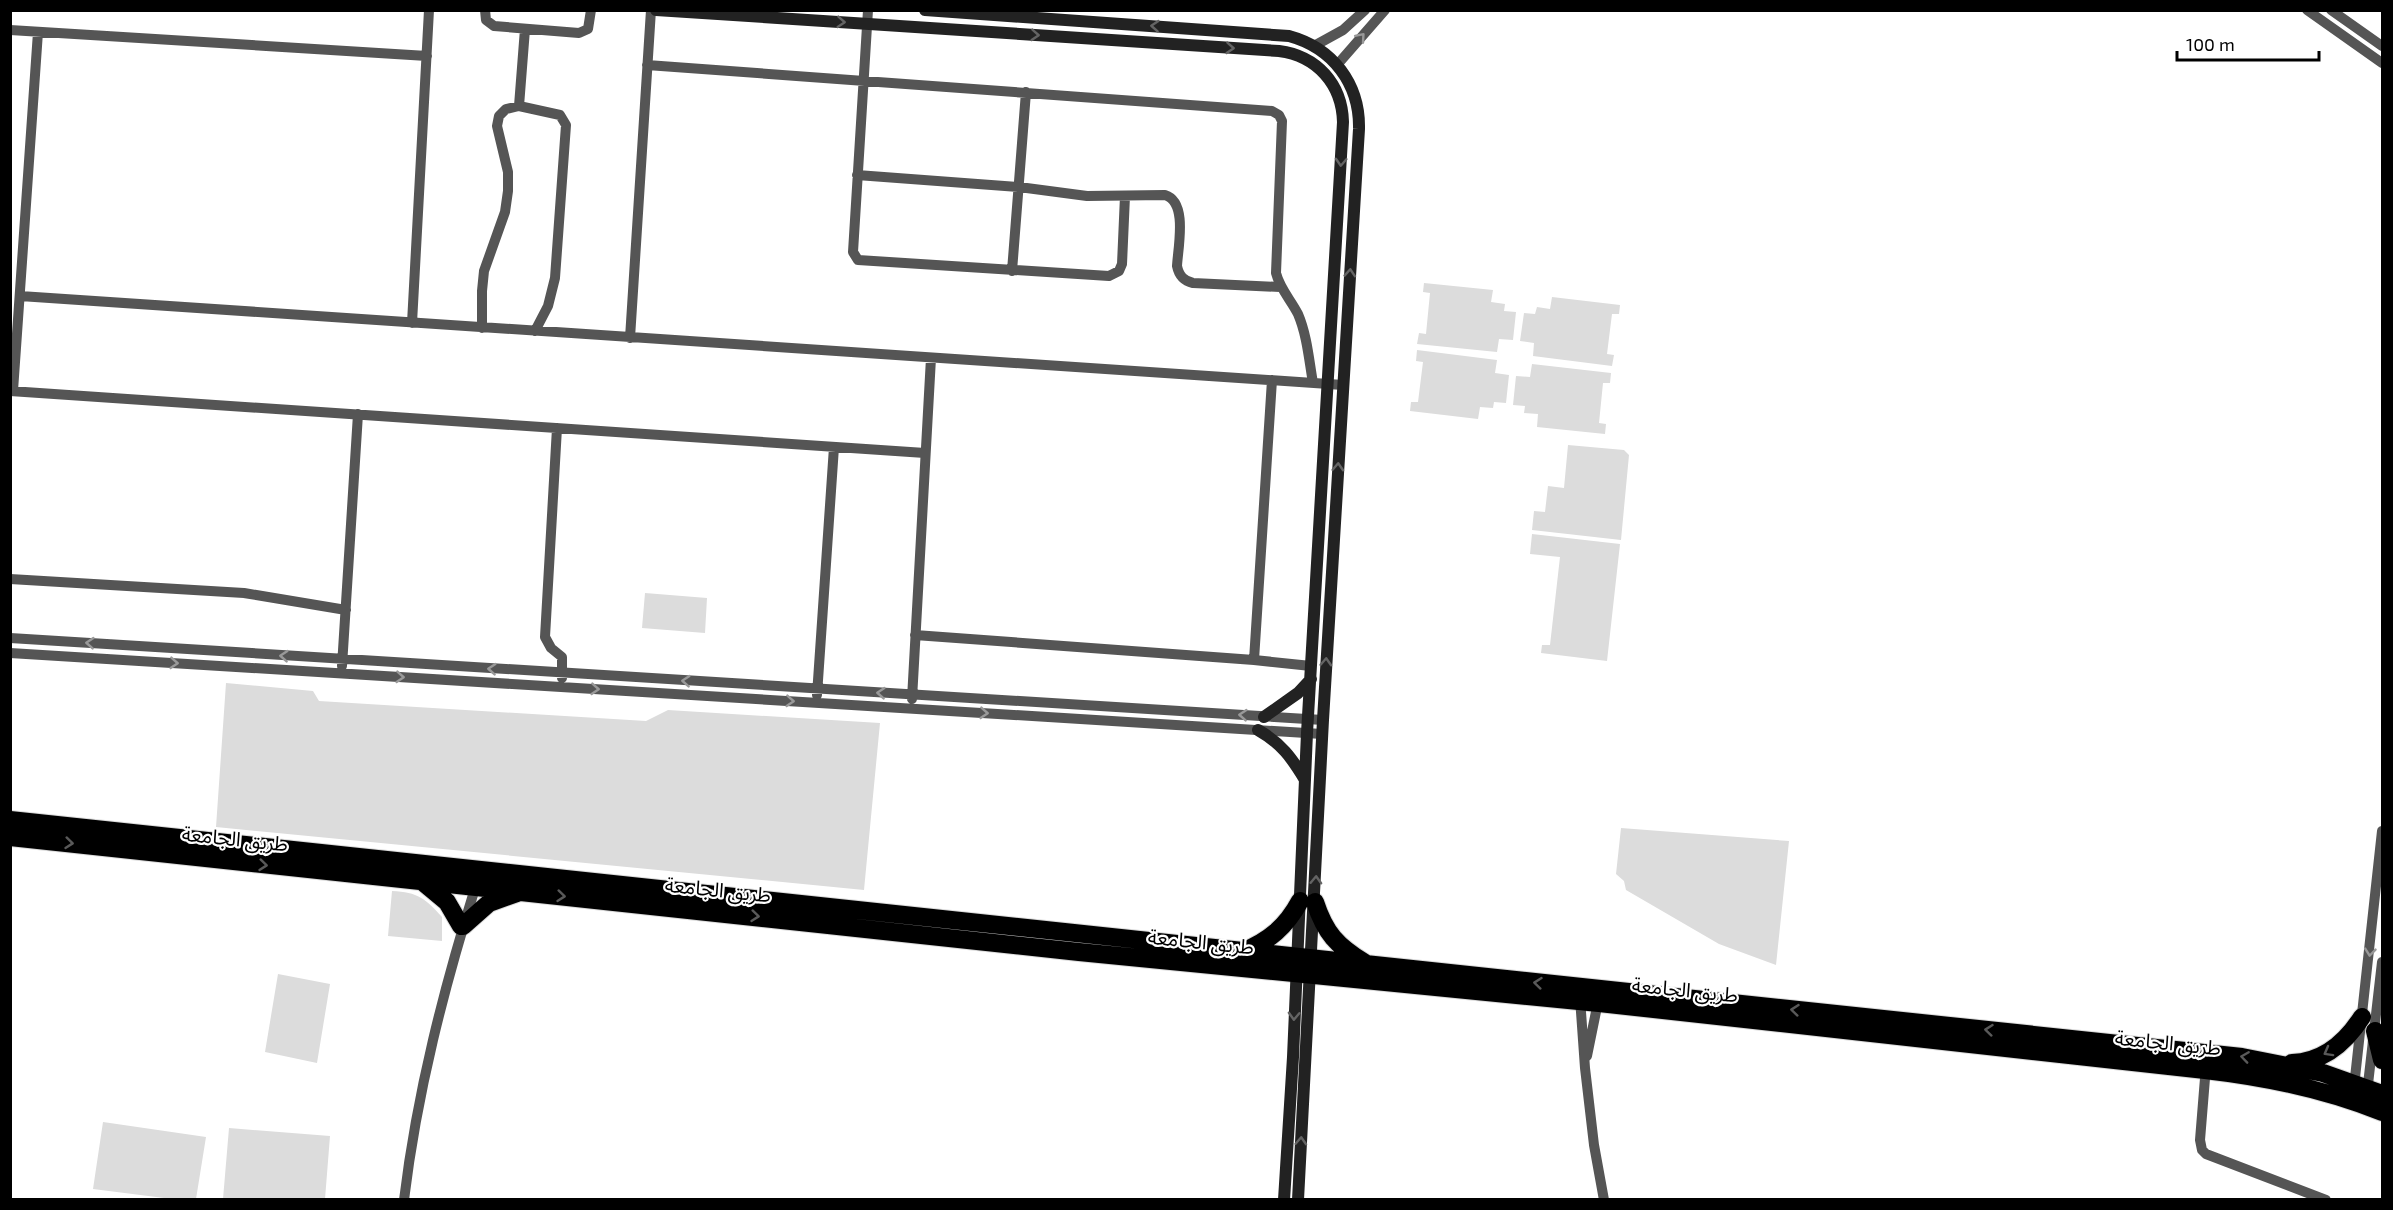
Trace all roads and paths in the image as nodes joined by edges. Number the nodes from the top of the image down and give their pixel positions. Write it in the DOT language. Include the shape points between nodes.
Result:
graph roads {
  1 [pos="429,10"];
  2 [pos="485,10"];
  3 [pos="591,10"];
  4 [pos="651,10"];
  5 [pos="656,10"];
  6 [pos="868,10"];
  7 [pos="926,10"];
  8 [pos="1365,10"];
  9 [pos="1385,10"];
  10 [pos="2307,10"];
  11 [pos="2331,10"];
  12 [pos="867,24"];
  13 [pos="525,28"];
  14 [pos="10,30"];
  15 [pos="38,32"];
  16 [pos="1314,46"];
  17 [pos="2382,46"];
  18 [pos="427,56"];
  19 [pos="1307,59"];
  20 [pos="2382,63"];
  21 [pos="647,65"];
  22 [pos="1337,65"];
  23 [pos="864,81"];
  24 [pos="1353,90"];
  25 [pos="1026,92"];
  26 [pos="1338,95"];
  27 [pos="519,106"];
  28 [pos="857,175"];
  29 [pos="1019,187"];
  30 [pos="1125,196"];
  31 [pos="1012,271"];
  32 [pos="1280,287"];
  33 [pos="20,296"];
  34 [pos="412,323"];
  35 [pos="482,328"];
  36 [pos="535,331"];
  37 [pos="14,333"];
  38 [pos="630,338"];
  39 [pos="931,358"];
  40 [pos="1272,380"];
  41 [pos="1312,383"];
  42 [pos="1329,384"];
  43 [pos="1343,385"];
  44 [pos="12,391"];
  45 [pos="358,414"];
  46 [pos="557,428"];
  47 [pos="834,447"];
  48 [pos="926,453"];
  49 [pos="10,579"];
  50 [pos="346,610"];
  51 [pos="915,635"];
  52 [pos="10,638"];
  53 [pos="10,653"];
  54 [pos="343,659"];
  55 [pos="1254,660"];
  56 [pos="342,673"];
  57 [pos="563,673"];
  58 [pos="1311,673"];
  59 [pos="562,687"];
  60 [pos="818,689"];
  61 [pos="912,695"];
  62 [pos="817,703"];
  63 [pos="911,708"];
  64 [pos="1264,717"];
  65 [pos="1308,719"];
  66 [pos="1323,720"];
  67 [pos="1258,730"];
  68 [pos="1307,734"];
  69 [pos="1322,734"];
  70 [pos="1305,780"];
  71 [pos="10,820"];
  72 [pos="2382,831"];
  73 [pos="10,837"];
  74 [pos="473,878"];
  75 [pos="423,882"];
  76 [pos="522,892"];
  77 [pos="1307,902"];
  78 [pos="834,916"];
  79 [pos="461,930"];
  80 [pos="1134,949"];
  81 [pos="1242,952"];
  82 [pos="2382,962"];
  83 [pos="1370,965"];
  84 [pos="1304,966"];
  85 [pos="1580,995"];
  86 [pos="1599,997"];
  87 [pos="2368,1024"];
  88 [pos="2382,1060"];
  89 [pos="2206,1061"];
  90 [pos="2280,1063"];
  91 [pos="1585,1068"];
  92 [pos="2367,1097"];
  93 [pos="404,1200"];
  94 [pos="1284,1200"];
  95 [pos="1298,1200"];
  96 [pos="1604,1200"];
  97 [pos="2326,1200"];
  1 -- 18 [label="street"];
  2 -- 13 [label="street" via="486,20 494,26"];
  3 -- 13 [label="street" via="590,24 584,32"];
  4 -- 21 [label="street"];
  5 -- 12 [label="street, one-way"];
  6 -- 12 [label="street"];
  16 -- 7 [label="street, one-way" via="1280,35"];
  8 -- 16 [label="street" via="1343,30"];
  22 -- 9 [label="street, one-way"];
  10 -- 20 [label="street"];
  11 -- 17 [label="street"];
  12 -- 19 [label="street, one-way" via="1279,51"];
  12 -- 23 [label="street"];
  13 -- 27 [label="street"];
  14 -- 15 [label="street"];
  15 -- 18 [label="street"];
  15 -- 33 [label="street"];
  16 -- 19 [label="street"];
  16 -- 22 [label="street"];
  18 -- 34 [label="street"];
  19 -- 26 [label="street" via="1327,75"];
  21 -- 23 [label="street"];
  21 -- 38 [label="street"];
  22 -- 24 [label="street"];
  23 -- 25 [label="street"];
  23 -- 28 [label="street"];
  24 -- 26 [label="street"];
  43 -- 24 [label="street, one-way" via="1359,129"];
  25 -- 29 [label="street"];
  25 -- 32 [label="street" via="1272,111 1279,115 1282,120 1275,266"];
  26 -- 42 [label="street, one-way" via="1344,122"];
  27 -- 35 [label="street" via="506,109 497,126 508,172 508,191 505,212 484,270"];
  27 -- 36 [label="street" via="560,115 566,125 555,278 548,306"];
  28 -- 29 [label="street"];
  28 -- 31 [label="street" via="853,252 858,260"];
  29 -- 30 [label="street" via="1064,194"];
  29 -- 31 [label="street"];
  30 -- 31 [label="street" via="1122,264 1116,273 1105,277"];
  30 -- 32 [label="street" via="1165,195 1176,201 1180,213 1177,266 1185,280"];
  32 -- 41 [label="street" via="1302,325"];
  33 -- 34 [label="street"];
  33 -- 37 [label="street"];
  34 -- 35 [label="street"];
  35 -- 36 [label="street"];
  36 -- 38 [label="street"];
  37 -- 44 [label="street"];
  38 -- 39 [label="street"];
  39 -- 40 [label="street"];
  39 -- 48 [label="street"];
  40 -- 41 [label="street"];
  40 -- 55 [label="street"];
  41 -- 42 [label="street"];
  42 -- 43 [label="street"];
  42 -- 58 [label="street"];
  66 -- 43 [label="street, one-way"];
  44 -- 45 [label="street"];
  45 -- 46 [label="street"];
  45 -- 50 [label="street"];
  46 -- 47 [label="street"];
  46 -- 57 [label="street" via="545,637 562,657"];
  47 -- 48 [label="street"];
  47 -- 60 [label="street"];
  48 -- 51 [label="street"];
  49 -- 50 [label="street" via="244,593"];
  50 -- 54 [label="street"];
  51 -- 55 [label="street"];
  51 -- 61 [label="street"];
  54 -- 52 [label="street, one-way"];
  53 -- 56 [label="street, one-way"];
  54 -- 56 [label="street"];
  57 -- 54 [label="street, one-way"];
  55 -- 58 [label="street"];
  56 -- 59 [label="street, one-way"];
  57 -- 59 [label="street"];
  60 -- 57 [label="street, one-way"];
  58 -- 64 [label="street" via="1298,693"];
  58 -- 65 [label="street"];
  59 -- 62 [label="street, one-way"];
  61 -- 60 [label="street, one-way"];
  60 -- 62 [label="street"];
  61 -- 63 [label="street"];
  64 -- 61 [label="street, one-way"];
  62 -- 63 [label="street"];
  63 -- 67 [label="street, one-way"];
  64 -- 65 [label="street"];
  65 -- 66 [label="street"];
  65 -- 68 [label="street"];
  66 -- 69 [label="street"];
  67 -- 68 [label="street"];
  67 -- 70 [label="street" via="1286,750"];
  68 -- 69 [label="street"];
  68 -- 70 [label="street"];
  77 -- 69 [label="street, one-way"];
  70 -- 77 [label="street"];
  71 -- 74 [label="highway, طريق الجامعة"];
  72 -- 87 [label="street, one-way"];
  73 -- 75 [label="highway, طريق الجامعة, one-way"];
  74 -- 75 [label="highway, طريق الجامعة"];
  74 -- 76 [label="highway, طريق الجامعة"];
  74 -- 78 [label="highway, طريق الجامعة"];
  74 -- 79 [label="street"];
  75 -- 79 [label="highway" via="447,902"];
  76 -- 78 [label="highway, طريق الجامعة, one-way"];
  76 -- 79 [label="highway" via="489,903"];
  77 -- 81 [label="highway" via="1277,932"];
  77 -- 83 [label="highway" via="1344,950"];
  77 -- 84 [label="street"];
  78 -- 80 [label="highway, طريق الجامعة"];
  79 -- 93 [label="street" via="422,1085"];
  80 -- 81 [label="highway, طريق الجامعة"];
  80 -- 84 [label="highway, طريق الجامعة"];
  81 -- 84 [label="highway, طريق الجامعة"];
  82 -- 87 [label="street"];
  83 -- 84 [label="highway, طريق الجامعة"];
  85 -- 83 [label="highway, طريق الجامعة, one-way"];
  84 -- 85 [label="highway, طريق الجامعة"];
  84 -- 94 [label="street, one-way"];
  95 -- 84 [label="street, one-way"];
  85 -- 86 [label="highway, طريق الجامعة"];
  85 -- 91 [label="street"];
  86 -- 89 [label="highway, طريق الجامعة"];
  86 -- 91 [label="street"];
  87 -- 88 [label="highway"];
  87 -- 90 [label="highway, one-way" via="2319,1057"];
  87 -- 92 [label="street"];
  87 -- 92 [label="street"];
  90 -- 89 [label="highway, طريق الجامعة, one-way"];
  89 -- 92 [label="highway, طريق الجامعة" via="2279,1081"];
  89 -- 97 [label="street" via="2202,1150"];
  90 -- 92 [label="highway, طريق الجامعة"];
  91 -- 96 [label="street"];
}
